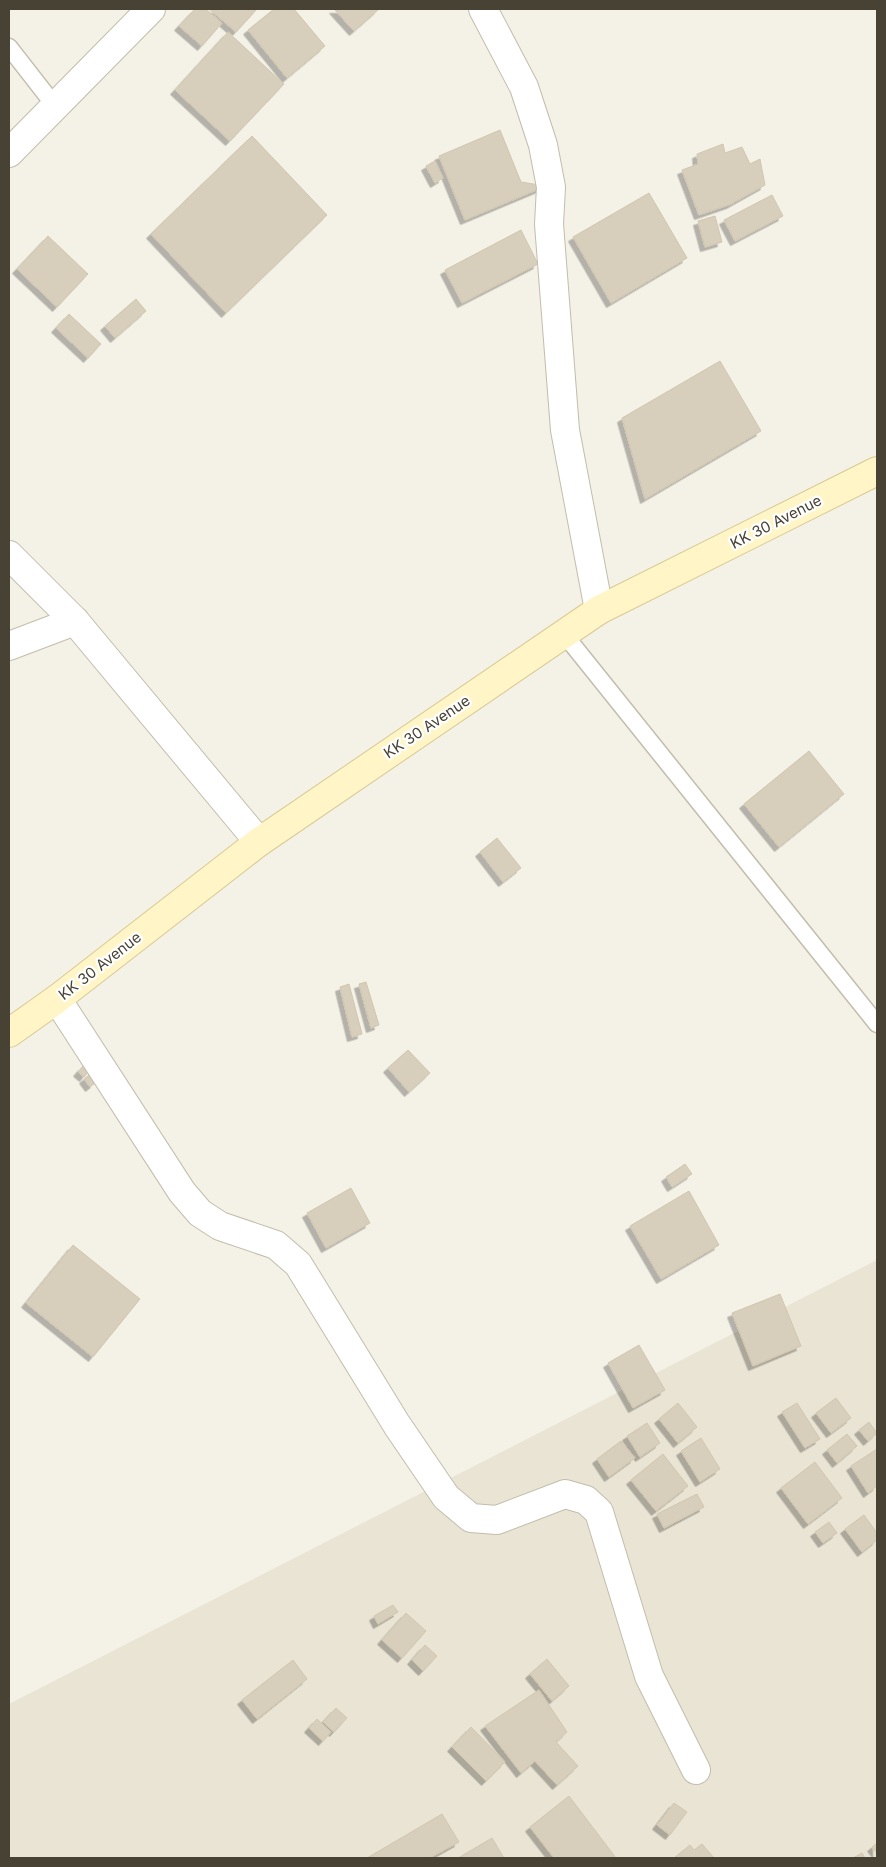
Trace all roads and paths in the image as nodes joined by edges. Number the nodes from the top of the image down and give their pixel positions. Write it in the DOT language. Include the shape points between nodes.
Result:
graph roads {
  1 [pos="151,9"];
  2 [pos="483,9"];
  3 [pos="9,47"];
  4 [pos="56,106"];
  5 [pos="9,153"];
  6 [pos="877,471"];
  7 [pos="9,555"];
  8 [pos="599,610"];
  9 [pos="75,621"];
  10 [pos="564,634"];
  11 [pos="9,646"];
  12 [pos="259,842"];
  13 [pos="57,999"];
  14 [pos="877,1024"];
  15 [pos="9,1033"];
  16 [pos="696,1770"];
  1 -- 4 [label="street"];
  2 -- 8 [label="street" via="524,87 543,145 551,187 549,224 565,430"];
  3 -- 4 [label="lane"];
  4 -- 5 [label="street"];
  6 -- 8 [label="main road, KK 30 Avenue"];
  7 -- 9 [label="street"];
  8 -- 10 [label="main road, KK 30 Avenue"];
  9 -- 11 [label="street"];
  9 -- 12 [label="street"];
  10 -- 12 [label="main road, KK 30 Avenue"];
  10 -- 14 [label="lane"];
  12 -- 13 [label="main road, KK 30 Avenue"];
  13 -- 15 [label="main road, KK 30 Avenue"];
  13 -- 16 [label="street" via="182,1192 200,1213 220,1226 276,1245 298,1264 446,1498 471,1518 497,1520 565,1494 586,1500 599,1512 648,1676"];
}
